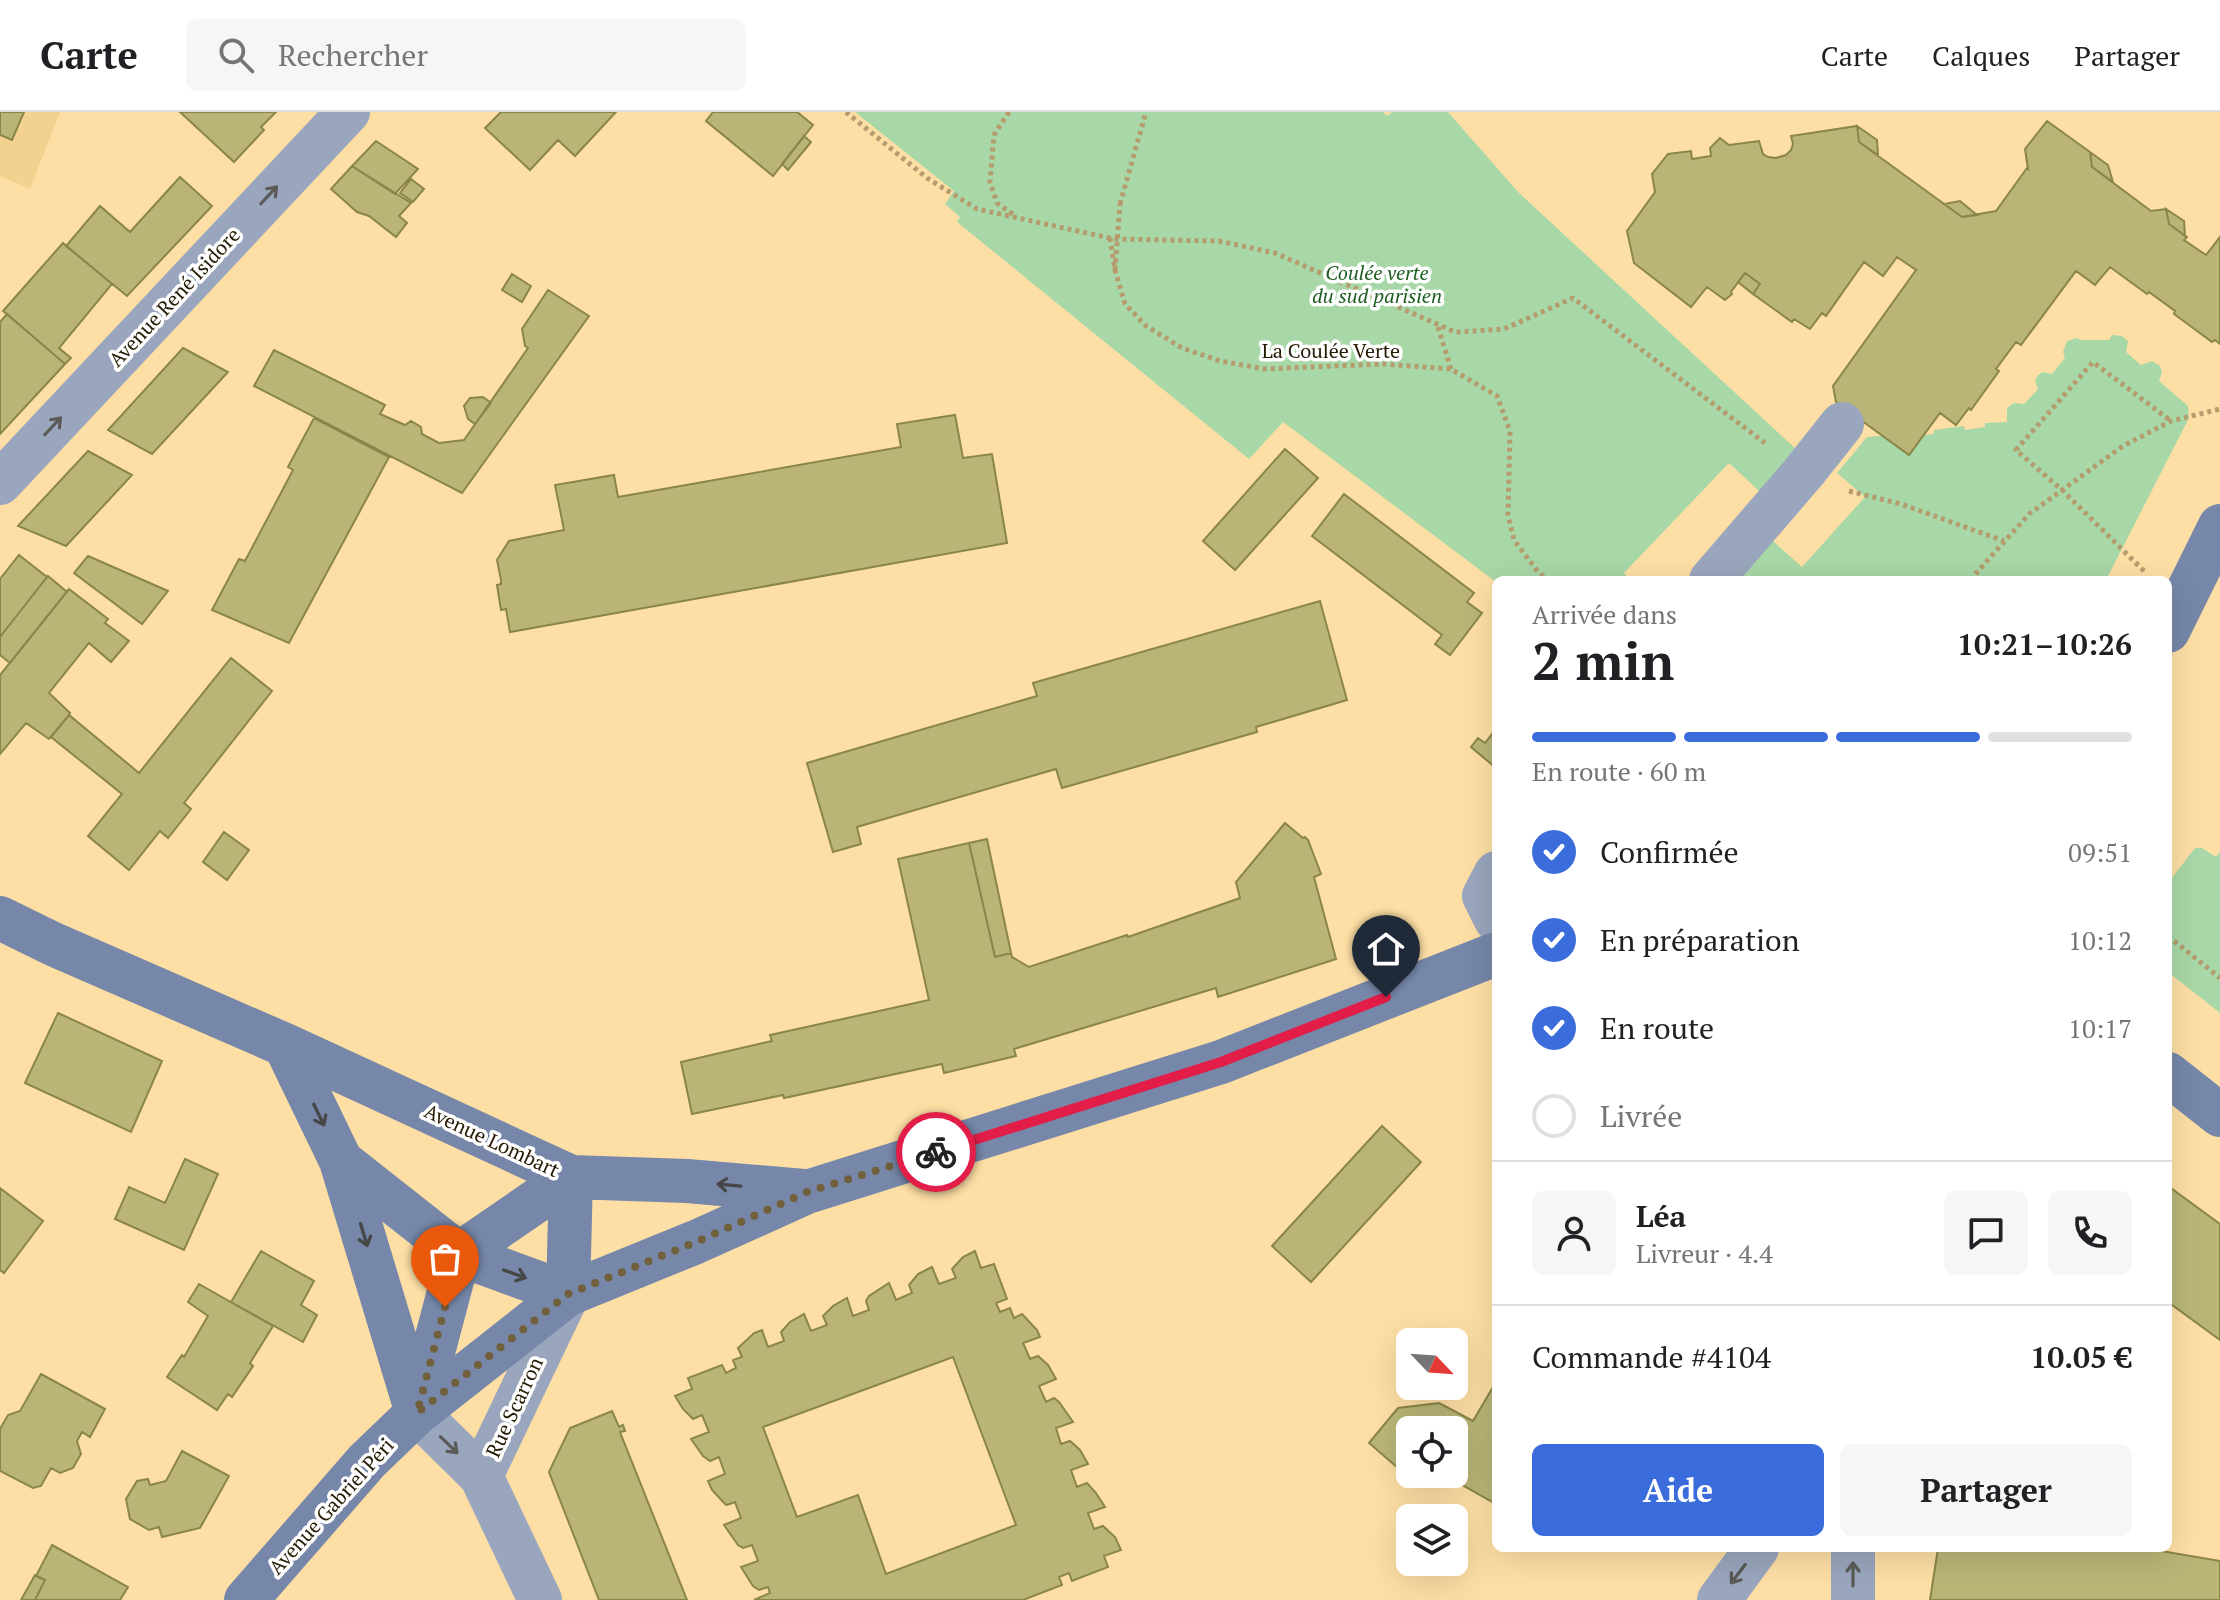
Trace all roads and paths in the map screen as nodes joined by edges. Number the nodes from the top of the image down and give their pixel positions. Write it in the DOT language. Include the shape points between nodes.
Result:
graph roads {
  1 [pos="348,112"];
  2 [pos="846,112"];
  3 [pos="1009,112"];
  4 [pos="1146,112"];
  5 [pos="1018,218"];
  6 [pos="1110,238"];
  7 [pos="1117,239"];
  8 [pos="1115,270"];
  9 [pos="1438,326"];
  10 [pos="1451,369"];
  11 [pos="2220,409"];
  12 [pos="2171,421"];
  13 [pos="1842,424"];
  14 [pos="1804,472"];
  15 [pos="0,483"];
  16 [pos="2062,490"];
  17 [pos="2220,526"];
  18 [pos="2004,541"];
  19 [pos="1544,576"];
  20 [pos="1714,576"];
  21 [pos="1973,576"];
  22 [pos="2149,576"];
  23 [pos="2172,623"];
  24 [pos="1492,881"];
  25 [pos="1492,912"];
  26 [pos="0,918"];
  27 [pos="2172,939"];
  28 [pos="1492,956"];
  29 [pos="2220,978"];
  30 [pos="285,1045"];
  31 [pos="2172,1077"];
  32 [pos="2220,1115"];
  33 [pos="341,1161"];
  34 [pos="571,1177"];
  35 [pos="807,1192"];
  36 [pos="459,1254"];
  37 [pos="568,1294"];
  38 [pos="417,1413"];
  39 [pos="481,1476"];
  40 [pos="1754,1552"];
  41 [pos="1853,1552"];
  42 [pos="246,1600"];
  43 [pos="540,1600"];
  44 [pos="1719,1600"];
  45 [pos="1853,1600"];
  15 -- 1 [label="street, Avenue René Isidore, one-way"];
  2 -- 5 [label="path" via="927,178 977,209"];
  3 -- 5 [label="path" via="994,135 990,182 997,203"];
  4 -- 7 [label="path, La Coulée Verte, bridge" via="1120,204"];
  5 -- 6 [label="path"];
  6 -- 7 [label="path"];
  6 -- 8 [label="path"];
  7 -- 8 [label="path, La Coulée Verte, bridge"];
  7 -- 9 [label="path" via="1219,241 1275,253"];
  8 -- 10 [label="path, La Coulée Verte" via="1125,304 1146,326 1182,348 1220,361 1264,369 1382,364"];
  9 -- 10 [label="path"];
  9 -- 14 [label="path" via="1455,332 1504,329 1573,298"];
  10 -- 19 [label="path, La Coulée Verte" via="1497,396 1510,431 1508,515 1514,540"];
  11 -- 12 [label="path"];
  12 -- 16 [label="path" via="2123,446"];
  12 -- 16 [label="path" via="2093,362 2016,450"];
  13 -- 14 [label="street"];
  14 -- 18 [label="path" via="1843,490 1901,504"];
  14 -- 20 [label="street"];
  16 -- 18 [label="path"];
  16 -- 22 [label="path"];
  17 -- 23 [label="main road"];
  18 -- 21 [label="path"];
  24 -- 25 [label="street" via="1484,896"];
  26 -- 30 [label="main road, Avenue Lombart"];
  27 -- 29 [label="path"];
  28 -- 35 [label="main road, Avenue Lombart" via="1221,1062"];
  30 -- 33 [label="main road, one-way"];
  30 -- 34 [label="main road, Avenue Lombart"];
  31 -- 32 [label="main road"];
  33 -- 36 [label="main road"];
  33 -- 38 [label="main road, one-way"];
  35 -- 34 [label="main road, Avenue Lombart, one-way"];
  34 -- 36 [label="main road"];
  34 -- 37 [label="main road"];
  35 -- 37 [label="main road, Avenue Lombart"];
  36 -- 37 [label="main road, one-way"];
  36 -- 38 [label="main road"];
  37 -- 38 [label="main road, Avenue Gabriel Péri"];
  37 -- 39 [label="street, Rue Scarron"];
  38 -- 39 [label="street, Rue Scarron, one-way"];
  38 -- 42 [label="main road, Avenue Gabriel Péri" via="367,1461"];
  39 -- 43 [label="street, Rue Scarron"];
  40 -- 44 [label="street, one-way"];
  45 -- 41 [label="street, one-way"];
}
